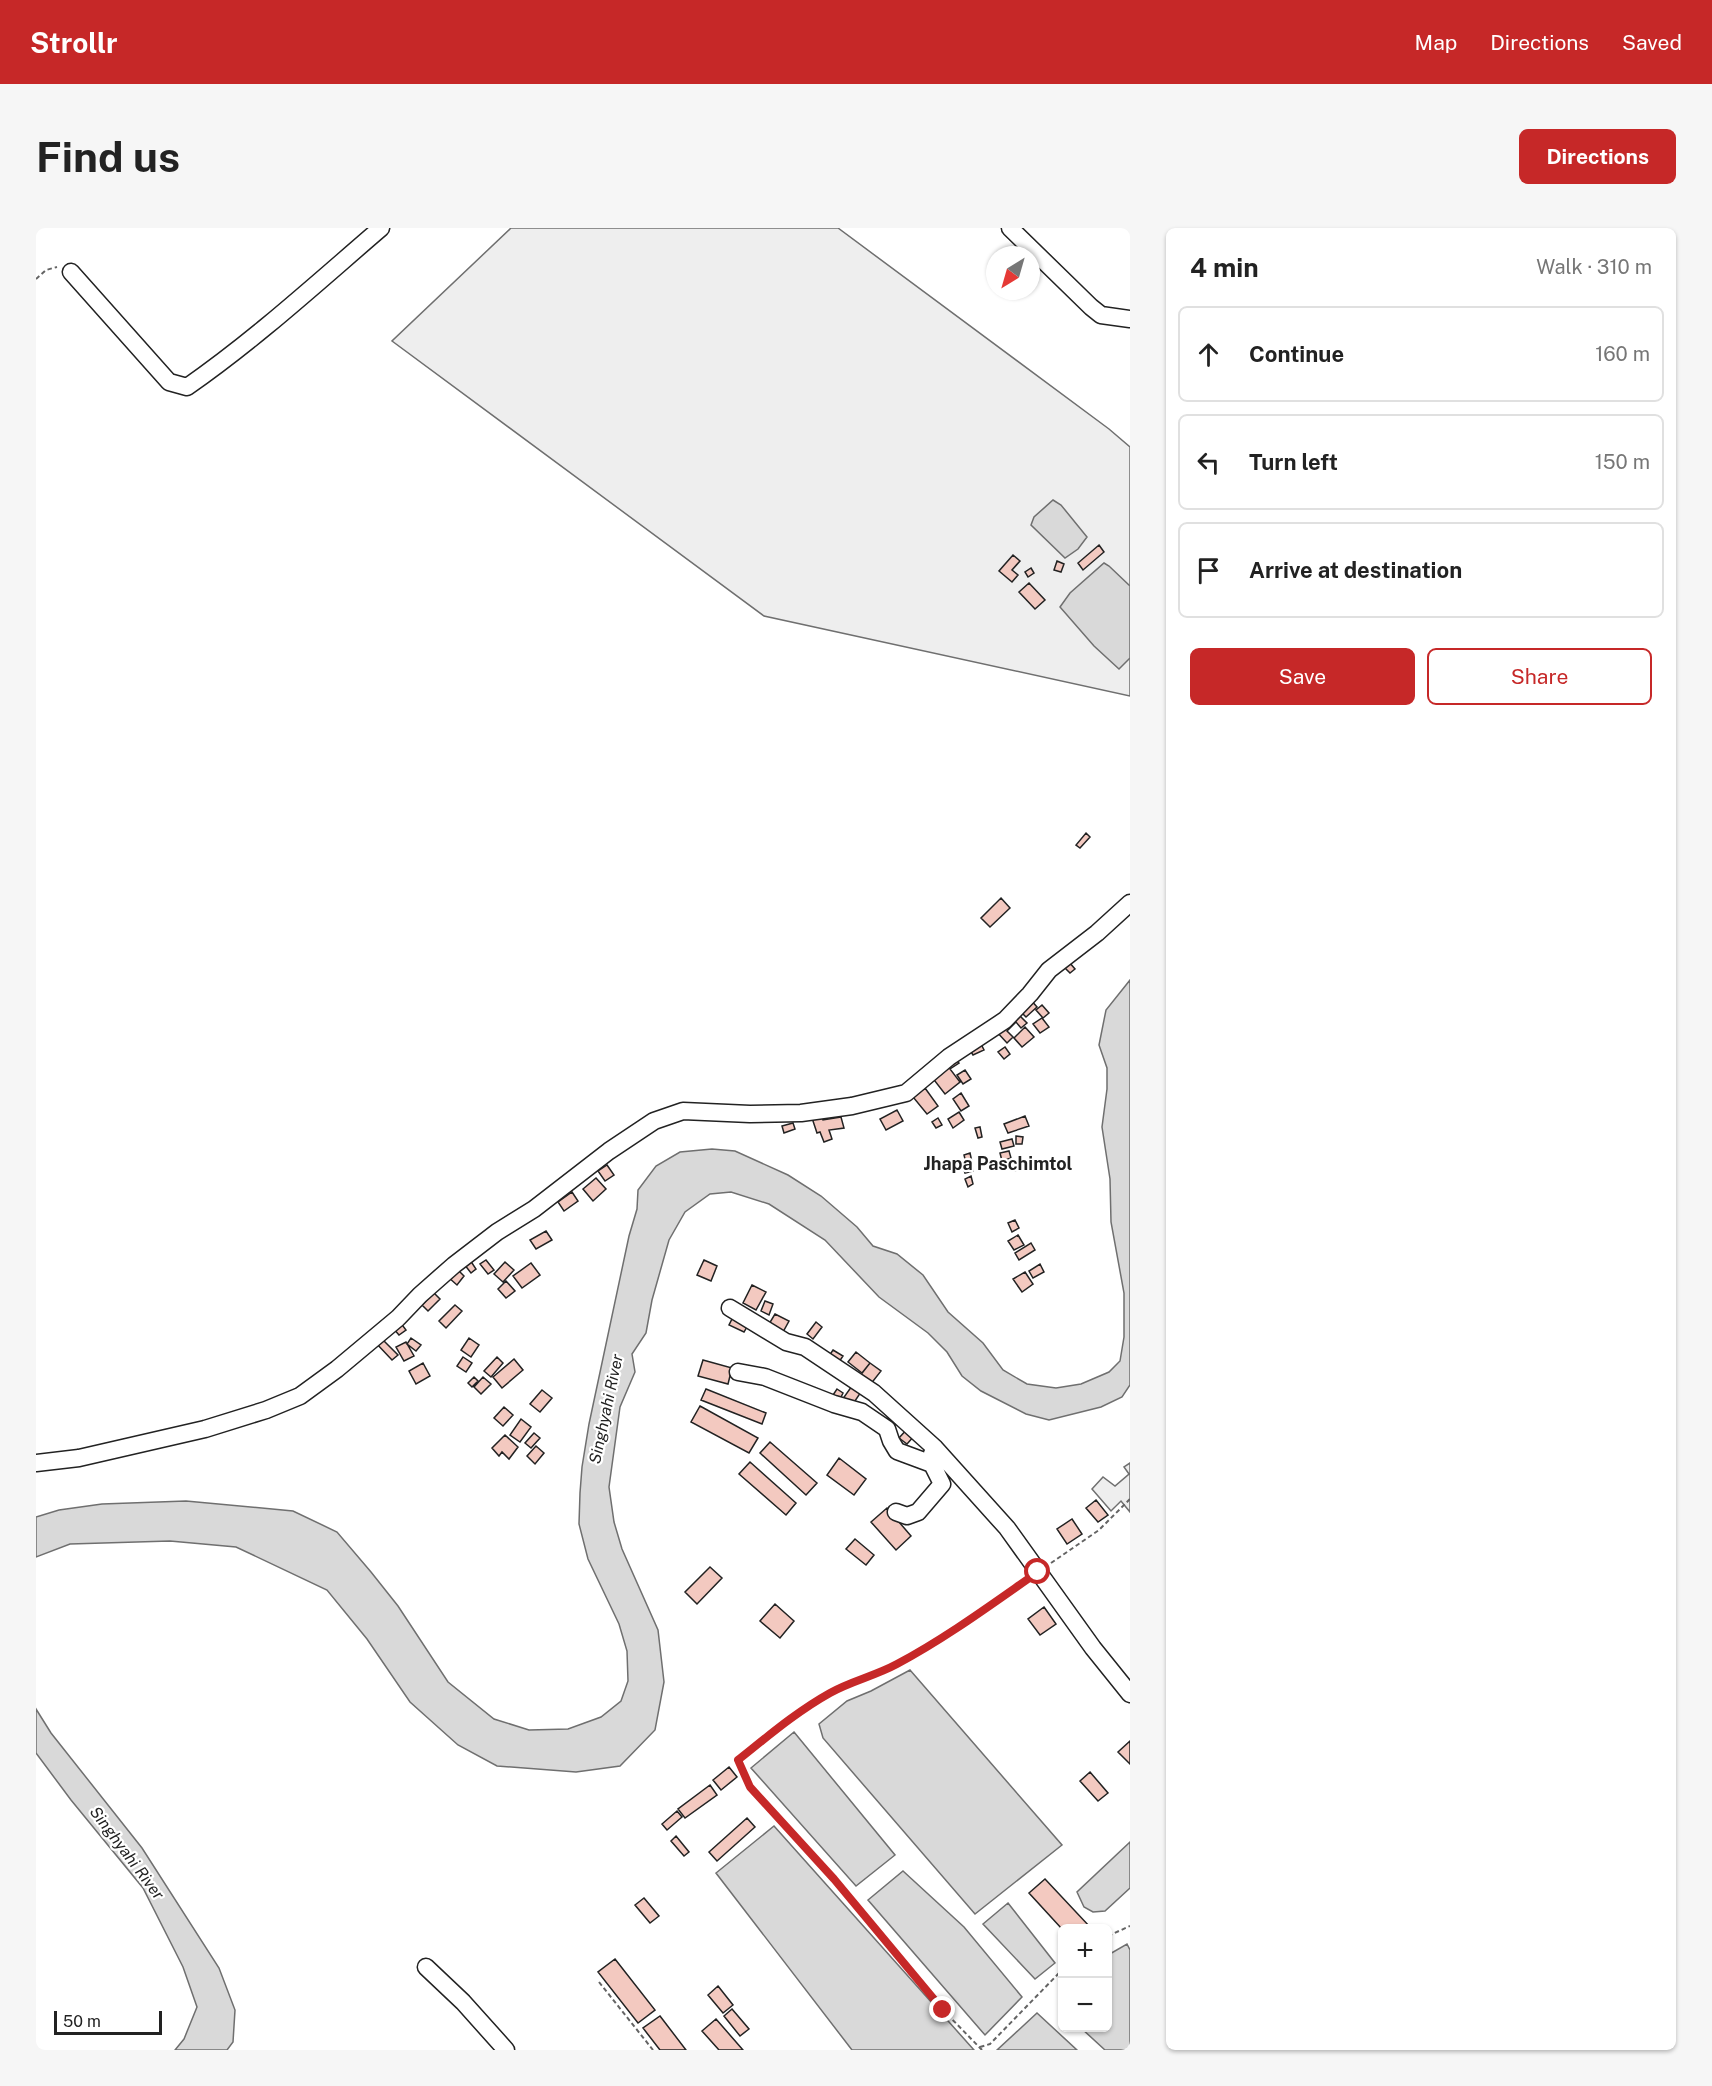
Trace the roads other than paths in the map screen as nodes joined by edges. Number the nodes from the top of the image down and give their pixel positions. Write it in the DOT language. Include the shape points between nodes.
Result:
graph roads {
  1 [pos="381,228"];
  2 [pos="1010,228"];
  3 [pos="71,272"];
  4 [pos="1130,320"];
  5 [pos="1130,903"];
  6 [pos="730,1308"];
  7 [pos="738,1372"];
  8 [pos="933,1456"];
  9 [pos="36,1463"];
  10 [pos="896,1512"];
  11 [pos="1130,1694"];
  12 [pos="426,1967"];
  13 [pos="502,2046"];
  1 -- 3 [label="street" via="188,387 169,382"];
  2 -- 4 [label="street" via="1101,315"];
  5 -- 9 [label="street" via="1049,970 1005,1020 906,1093 801,1113 683,1111 654,1121 454,1265 398,1318 300,1396 205,1429 79,1458"];
  6 -- 8 [label="street" via="786,1342 805,1347 874,1393"];
  7 -- 8 [label="street" via="781,1382 862,1412 887,1429 897,1451"];
  8 -- 10 [label="street" via="942,1484 918,1512 907,1516"];
  8 -- 11 [label="street" via="1007,1528"];
  12 -- 13 [label="street"];
}
